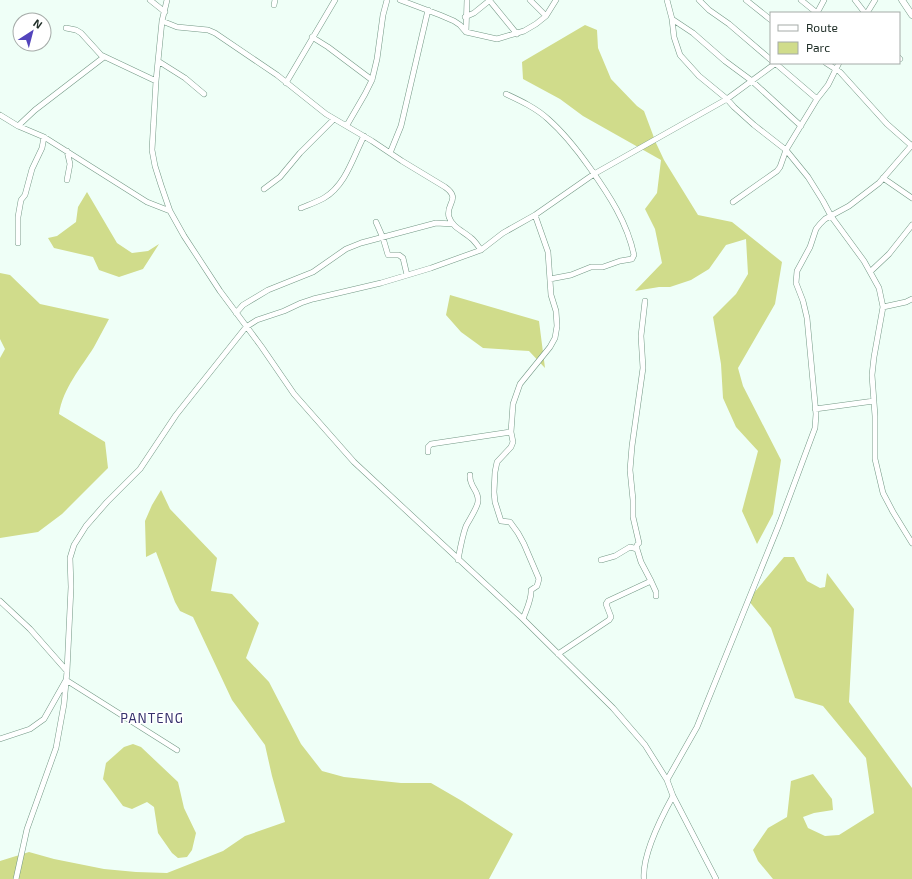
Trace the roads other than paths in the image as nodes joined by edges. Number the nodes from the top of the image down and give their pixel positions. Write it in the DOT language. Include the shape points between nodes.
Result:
graph roads {
  1 [pos="150,0"];
  2 [pos="167,0"];
  3 [pos="335,0"];
  4 [pos="387,0"];
  5 [pos="400,0"];
  6 [pos="467,0"];
  7 [pos="490,0"];
  8 [pos="530,0"];
  9 [pos="556,0"];
  10 [pos="667,0"];
  11 [pos="699,0"];
  12 [pos="746,0"];
  13 [pos="801,0"];
  14 [pos="824,0"];
  15 [pos="855,0"];
  16 [pos="875,0"];
  17 [pos="902,0"];
  18 [pos="428,10"];
  19 [pos="165,12"];
  20 [pos="816,12"];
  21 [pos="818,12"];
  22 [pos="865,12"];
  23 [pos="867,12"];
  24 [pos="912,15"];
  25 [pos="546,16"];
  26 [pos="465,17"];
  27 [pos="672,19"];
  28 [pos="770,19"];
  29 [pos="162,21"];
  30 [pos="66,28"];
  31 [pos="466,32"];
  32 [pos="517,34"];
  33 [pos="312,37"];
  34 [pos="104,57"];
  35 [pos="770,59"];
  36 [pos="158,61"];
  37 [pos="774,64"];
  38 [pos="776,64"];
  39 [pos="827,64"];
  40 [pos="839,64"];
  41 [pos="836,70"];
  42 [pos="372,80"];
  43 [pos="156,81"];
  44 [pos="752,81"];
  45 [pos="286,83"];
  46 [pos="204,94"];
  47 [pos="506,94"];
  48 [pos="728,99"];
  49 [pos="817,99"];
  50 [pos="0,115"];
  51 [pos="334,119"];
  52 [pos="18,126"];
  53 [pos="347,126"];
  54 [pos="802,126"];
  55 [pos="364,136"];
  56 [pos="44,137"];
  57 [pos="912,146"];
  58 [pos="786,150"];
  59 [pos="67,151"];
  60 [pos="390,153"];
  61 [pos="594,174"];
  62 [pos="883,178"];
  63 [pos="67,180"];
  64 [pos="264,189"];
  65 [pos="912,198"];
  66 [pos="733,202"];
  67 [pos="301,208"];
  68 [pos="170,211"];
  69 [pos="535,215"];
  70 [pos="831,216"];
  71 [pos="376,222"];
  72 [pos="453,224"];
  73 [pos="912,225"];
  74 [pos="384,238"];
  75 [pos="18,243"];
  76 [pos="481,250"];
  77 [pos="871,271"];
  78 [pos="406,275"];
  79 [pos="550,279"];
  80 [pos="912,299"];
  81 [pos="645,301"];
  82 [pos="883,307"];
  83 [pos="236,312"];
  84 [pos="246,327"];
  85 [pos="874,401"];
  86 [pos="815,409"];
  87 [pos="511,432"];
  88 [pos="428,452"];
  89 [pos="470,474"];
  90 [pos="912,543"];
  91 [pos="637,550"];
  92 [pos="458,560"];
  93 [pos="601,560"];
  94 [pos="651,581"];
  95 [pos="656,596"];
  96 [pos="0,601"];
  97 [pos="523,619"];
  98 [pos="558,654"];
  99 [pos="67,671"];
  100 [pos="66,680"];
  101 [pos="0,739"];
  102 [pos="177,750"];
  103 [pos="666,780"];
  104 [pos="673,796"];
  105 [pos="16,879"];
  106 [pos="644,879"];
  107 [pos="716,879"];
  1 -- 19 [label="street"];
  2 -- 19 [label="street"];
  3 -- 33 [label="street"];
  4 -- 42 [label="street"];
  5 -- 18 [label="street"];
  6 -- 26 [label="street"];
  7 -- 26 [label="street"];
  7 -- 32 [label="street"];
  8 -- 25 [label="street"];
  9 -- 25 [label="street"];
  10 -- 27 [label="street"];
  11 -- 35 [label="street"];
  12 -- 28 [label="street"];
  13 -- 20 [label="street"];
  14 -- 21 [label="street"];
  15 -- 22 [label="street"];
  16 -- 23 [label="street"];
  17 -- 24 [label="street"];
  18 -- 31 [label="street" via="454,21"];
  18 -- 60 [label="street" via="401,126"];
  19 -- 29 [label="street"];
  25 -- 32 [label="street"];
  26 -- 31 [label="street"];
  27 -- 44 [label="street"];
  27 -- 48 [label="street" via="680,55 699,76"];
  29 -- 36 [label="street"];
  29 -- 45 [label="street" via="177,27 215,33"];
  30 -- 34 [label="street" via="76,30"];
  31 -- 32 [label="street" via="497,39"];
  33 -- 42 [label="street"];
  33 -- 45 [label="street"];
  34 -- 43 [label="street"];
  34 -- 52 [label="street"];
  36 -- 43 [label="street"];
  36 -- 46 [label="street"];
  37 -- 44 [label="street"];
  38 -- 49 [label="street"];
  39 -- 41 [label="street"];
  40 -- 41 [label="street"];
  41 -- 49 [label="street"];
  41 -- 57 [label="street" via="887,124"];
  42 -- 53 [label="street"];
  43 -- 68 [label="street" via="152,150"];
  44 -- 48 [label="street"];
  44 -- 54 [label="street"];
  45 -- 51 [label="street"];
  47 -- 61 [label="street" via="532,107 548,119 577,150"];
  48 -- 58 [label="street" via="744,116"];
  48 -- 61 [label="street"];
  49 -- 54 [label="street"];
  50 -- 52 [label="street"];
  51 -- 53 [label="street"];
  51 -- 64 [label="street" via="280,177"];
  52 -- 56 [label="street"];
  53 -- 55 [label="street"];
  54 -- 58 [label="street"];
  55 -- 60 [label="street"];
  55 -- 67 [label="street" via="349,167 331,194"];
  56 -- 59 [label="street"];
  56 -- 75 [label="street" via="25,195 21,200"];
  57 -- 62 [label="street"];
  58 -- 66 [label="street" via="777,171"];
  58 -- 70 [label="street" via="808,177"];
  59 -- 63 [label="street" via="70,164"];
  59 -- 68 [label="street" via="147,202"];
  60 -- 72 [label="street" via="451,192 453,196 448,214"];
  61 -- 69 [label="street"];
  61 -- 79 [label="street" via="618,212 634,255 628,260 590,267 571,275"];
  62 -- 65 [label="street"];
  62 -- 70 [label="street" via="860,198"];
  68 -- 83 [label="street"];
  69 -- 76 [label="street" via="503,233"];
  69 -- 79 [label="street" via="548,252"];
  70 -- 77 [label="street"];
  70 -- 86 [label="street" via="816,229 796,278 807,318"];
  71 -- 74 [label="street"];
  72 -- 74 [label="street" via="436,223"];
  72 -- 76 [label="street"];
  73 -- 77 [label="street" via="889,254"];
  74 -- 78 [label="street" via="388,255 399,255 403,258"];
  74 -- 83 [label="street" via="346,249 313,272 268,290"];
  76 -- 78 [label="street"];
  77 -- 82 [label="street" via="879,288"];
  78 -- 84 [label="street" via="313,299 257,320"];
  79 -- 87 [label="street" via="551,295 558,319 556,333 550,347 520,384 513,404"];
  80 -- 82 [label="street"];
  81 -- 91 [label="street" via="641,336 643,368 630,470 632,517 640,543"];
  82 -- 85 [label="street" via="873,363"];
  83 -- 84 [label="street"];
  84 -- 92 [label="street" via="294,394 349,456"];
  84 -- 99 [label="street" via="176,415 140,469 107,502 74,545 70,558"];
  85 -- 86 [label="street"];
  85 -- 90 [label="street" via="875,459 883,493"];
  86 -- 103 [label="street" via="815,428 780,522 697,727"];
  87 -- 88 [label="street" via="431,444"];
  87 -- 97 [label="street" via="511,447 497,462 494,492 501,521 510,522 518,533 538,579 538,586 531,590 532,596"];
  89 -- 92 [label="street" via="469,481 477,494 478,502 462,538"];
  91 -- 93 [label="street" via="630,547 615,556"];
  91 -- 94 [label="street"];
  92 -- 97 [label="street"];
  94 -- 95 [label="street"];
  94 -- 98 [label="street" via="608,601 606,606 611,617 609,620"];
  96 -- 99 [label="street" via="30,629"];
  97 -- 98 [label="street"];
  98 -- 103 [label="street" via="613,708 645,745"];
  99 -- 100 [label="street"];
  100 -- 101 [label="street" via="44,719 30,729"];
  100 -- 102 [label="street"];
  100 -- 105 [label="street" via="56,748 27,829"];
  103 -- 104 [label="street"];
  104 -- 106 [label="street" via="644,862"];
  104 -- 107 [label="street"];
}
